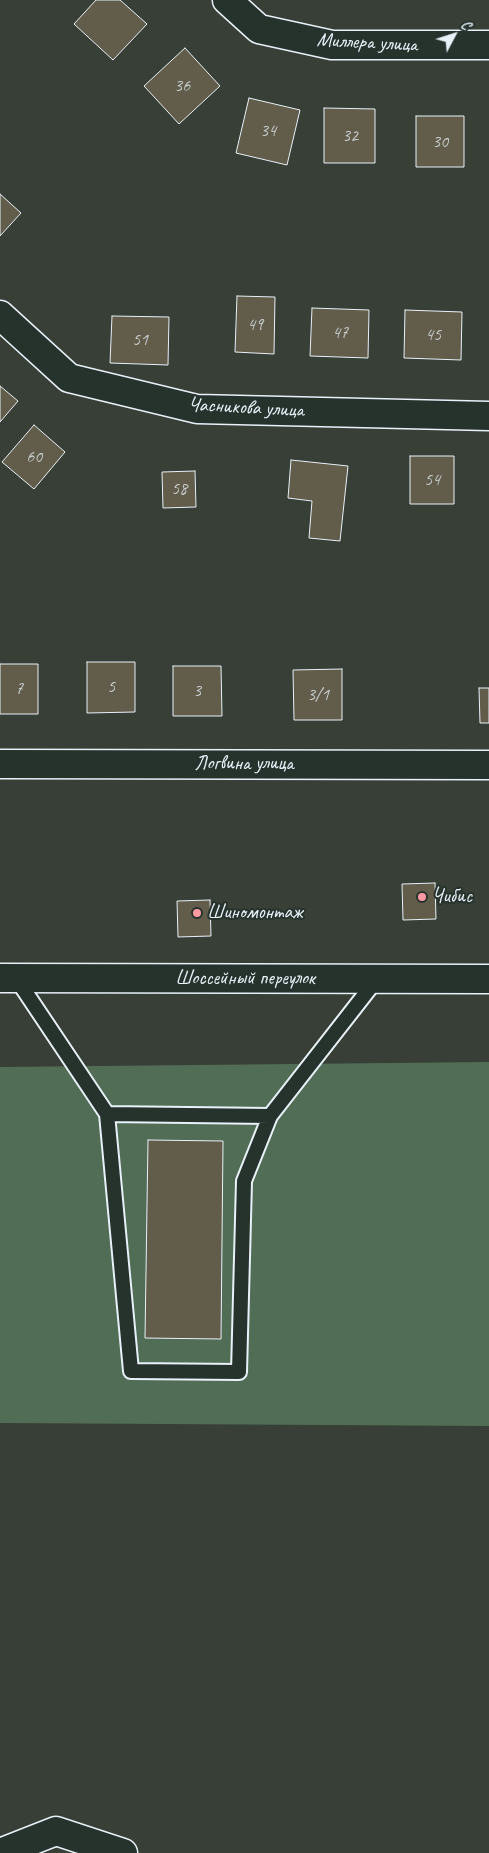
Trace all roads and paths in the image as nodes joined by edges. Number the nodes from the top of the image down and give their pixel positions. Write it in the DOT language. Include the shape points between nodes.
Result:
graph roads {
  1 [pos="228,0"];
  2 [pos="489,45"];
  3 [pos="0,315"];
  4 [pos="489,416"];
  5 [pos="0,764"];
  6 [pos="489,765"];
  7 [pos="8,978"];
  8 [pos="377,979"];
  9 [pos="489,980"];
  10 [pos="107,1114"];
  11 [pos="270,1116"];
  12 [pos="0,1853"];
  13 [pos="124,1853"];
  1 -- 2 [label="street, Миллера улица" via="259,29 332,45"];
  3 -- 4 [label="street, Часникова улица" via="69,378 197,409"];
  5 -- 6 [label="street, Логвина улица"];
  7 -- 8 [label="street, Шоссейный переулок"];
  7 -- 10 [label="lane"];
  8 -- 9 [label="street, Шоссейный переулок"];
  8 -- 11 [label="lane"];
  10 -- 11 [label="lane"];
  10 -- 11 [label="lane" via="130,1371 240,1372 244,1181"];
  12 -- 13 [label="street" via="56,1832"];
}
